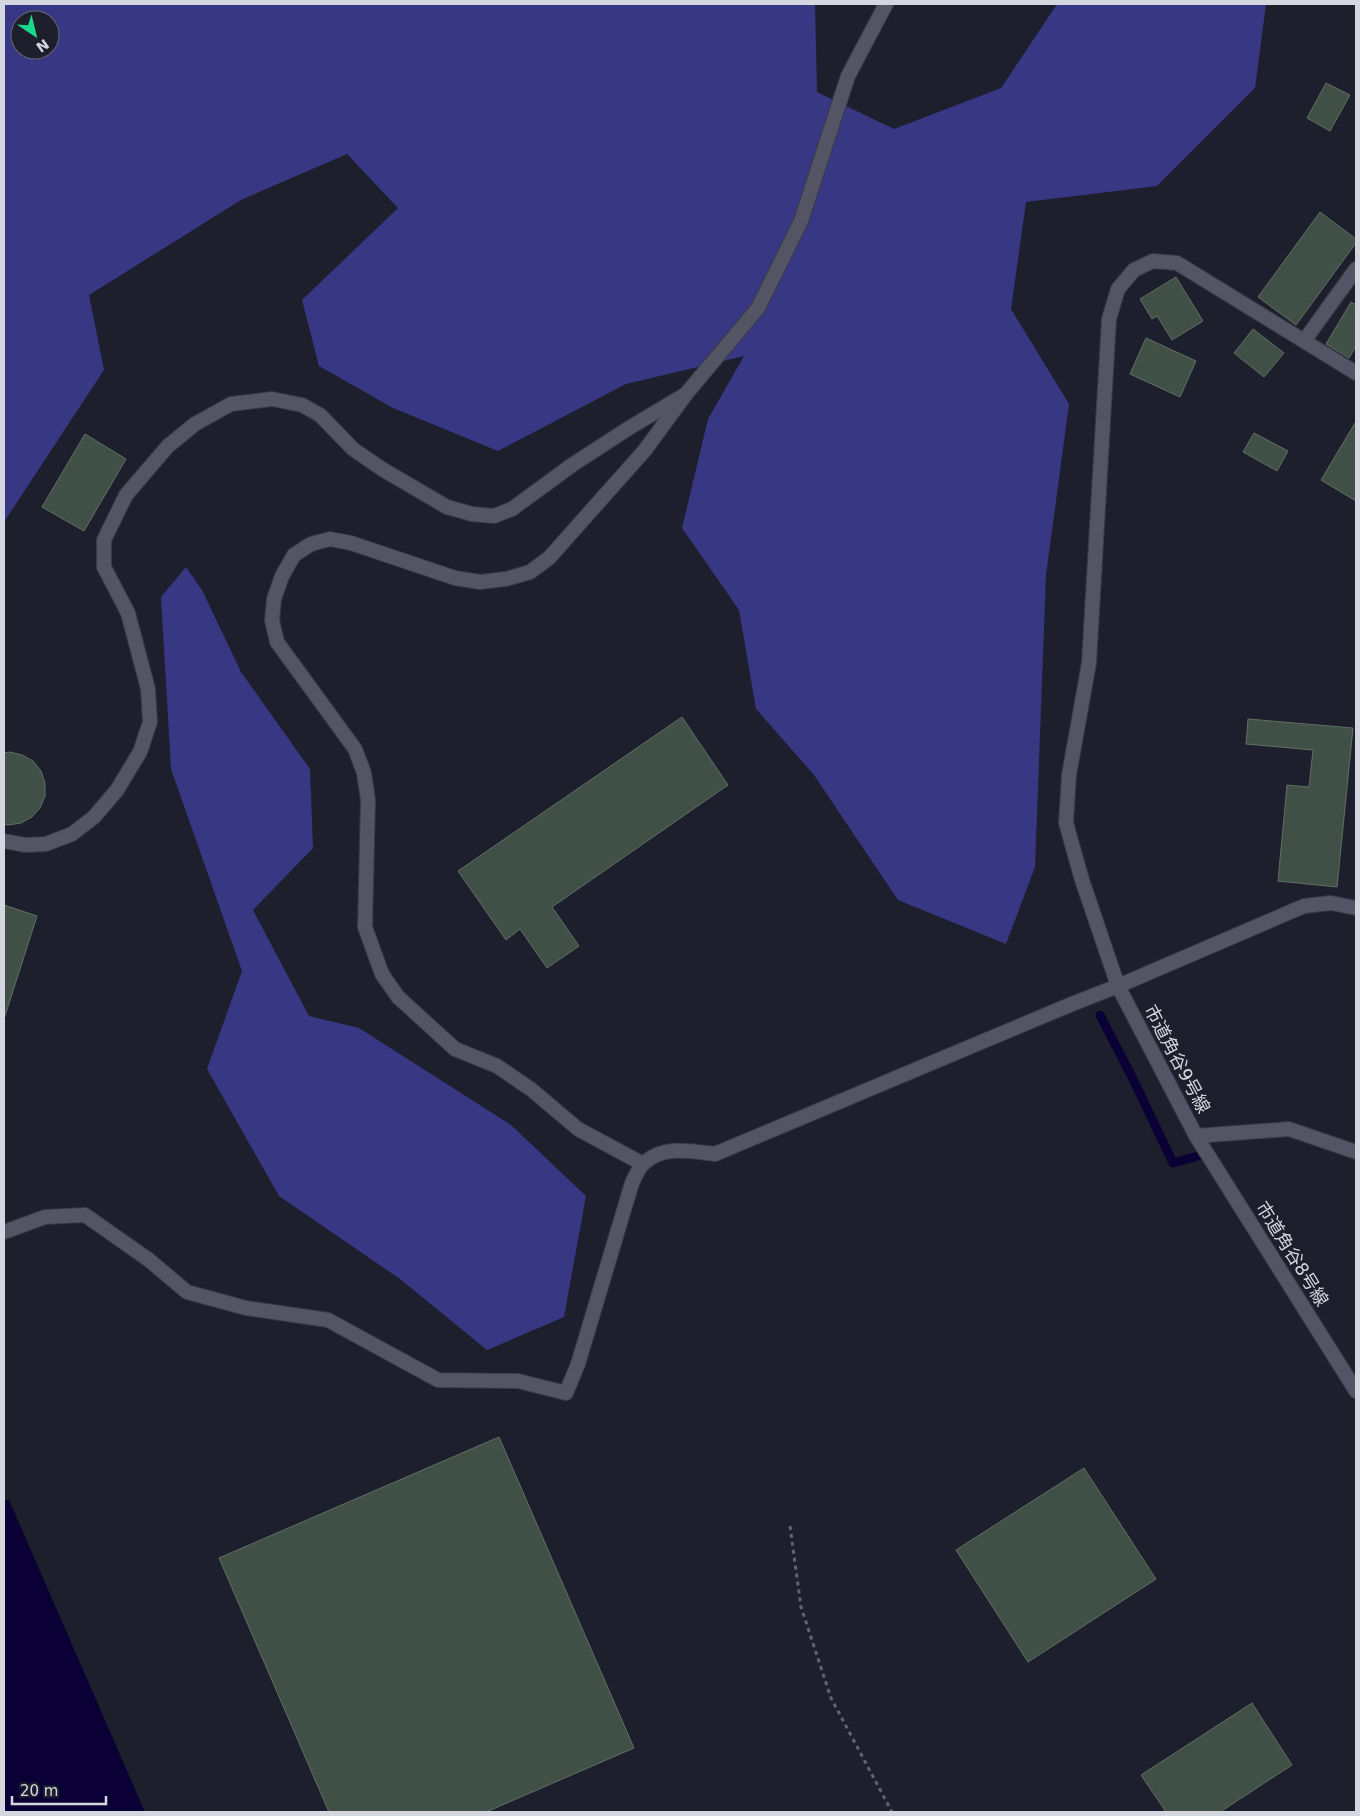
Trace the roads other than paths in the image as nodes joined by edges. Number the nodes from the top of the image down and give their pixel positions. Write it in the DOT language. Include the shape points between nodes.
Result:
graph roads {
  1 [pos="886,4"];
  2 [pos="1356,269"];
  3 [pos="1304,341"];
  4 [pos="1356,373"];
  5 [pos="686,394"];
  6 [pos="4,841"];
  7 [pos="1356,908"];
  8 [pos="1118,986"];
  9 [pos="1196,1136"];
  10 [pos="1356,1152"];
  11 [pos="643,1164"];
  12 [pos="4,1232"];
  13 [pos="1356,1391"];
  1 -- 5 [label="street" via="848,76 801,221 758,308"];
  2 -- 3 [label="street"];
  3 -- 4 [label="street, 市道角谷9号線"];
  3 -- 8 [label="street, 市道角谷9号線" via="1177,263 1153,261 1134,270 1118,289 1109,319 1089,664 1070,775 1066,823"];
  5 -- 6 [label="street" via="572,465 512,509 494,516 447,507 353,449 320,415 302,405 272,399 231,404 195,424 168,446 126,495 104,540 104,567 128,613 148,689 150,722 140,752 117,790 94,816 72,834 46,844"];
  5 -- 11 [label="street" via="645,450 550,558 530,572 480,582 456,578 351,542 330,539 311,544 294,555 274,599 272,620 277,642 354,749 364,773 368,800 365,928 382,974 398,997 455,1049 498,1066 578,1129"];
  7 -- 8 [label="street" via="1331,903 1304,906"];
  8 -- 9 [label="street, 市道角谷9号線"];
  8 -- 11 [label="street" via="715,1154 676,1150 657,1154"];
  9 -- 10 [label="street, 市道角谷9号線" via="1290,1129"];
  9 -- 13 [label="street, 市道角谷8号線"];
  11 -- 12 [label="street" via="632,1183 578,1364 566,1393 518,1381 438,1380 328,1320 246,1308 187,1292 85,1214 45,1217"];
}
